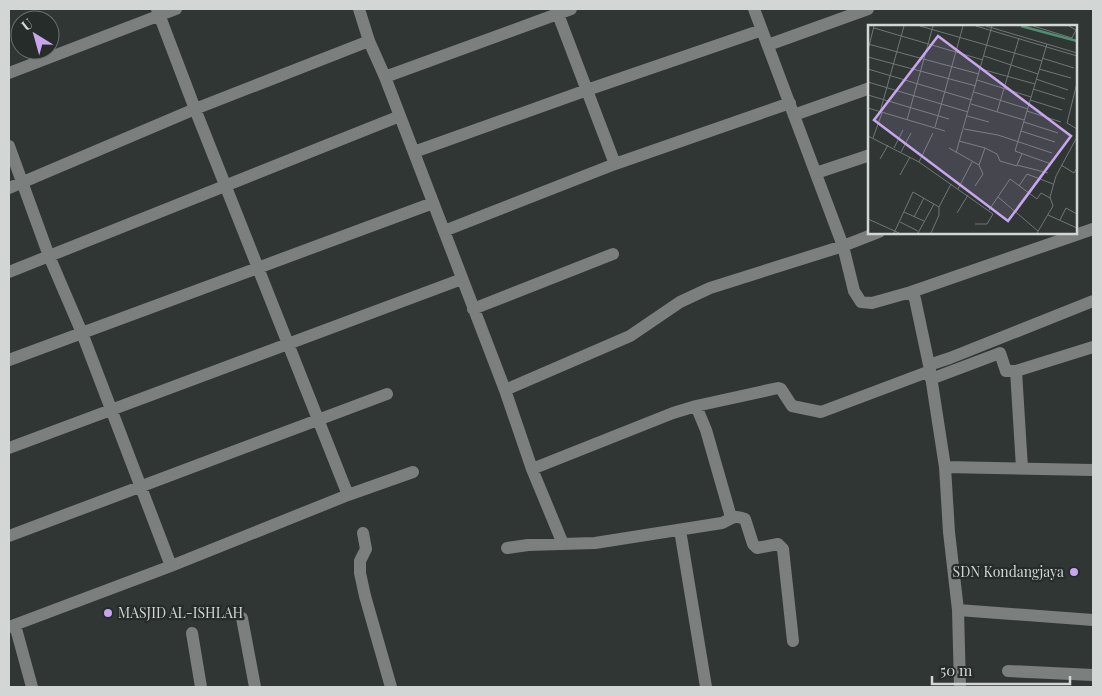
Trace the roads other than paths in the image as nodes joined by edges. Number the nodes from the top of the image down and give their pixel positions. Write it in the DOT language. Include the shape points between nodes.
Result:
graph roads {
  1 [pos="176,9"];
  2 [pos="359,9"];
  3 [pos="571,9"];
  4 [pos="754,9"];
  5 [pos="868,9"];
  6 [pos="556,11"];
  7 [pos="158,12"];
  8 [pos="762,30"];
  9 [pos="370,41"];
  10 [pos="768,45"];
  11 [pos="9,73"];
  12 [pos="385,77"];
  13 [pos="868,89"];
  14 [pos="587,90"];
  15 [pos="195,109"];
  16 [pos="792,109"];
  17 [pos="400,116"];
  18 [pos="9,146"];
  19 [pos="414,152"];
  20 [pos="868,156"];
  21 [pos="615,164"];
  22 [pos="816,173"];
  23 [pos="23,183"];
  24 [pos="227,185"];
  25 [pos="9,188"];
  26 [pos="433,203"];
  27 [pos="1093,229"];
  28 [pos="444,231"];
  29 [pos="874,234"];
  30 [pos="843,246"];
  31 [pos="613,254"];
  32 [pos="49,256"];
  33 [pos="259,267"];
  34 [pos="9,272"];
  35 [pos="462,279"];
  36 [pos="911,292"];
  37 [pos="1093,301"];
  38 [pos="473,309"];
  39 [pos="82,333"];
  40 [pos="288,344"];
  41 [pos="1093,347"];
  42 [pos="9,360"];
  43 [pos="930,371"];
  44 [pos="1016,372"];
  45 [pos="504,390"];
  46 [pos="387,394"];
  47 [pos="696,406"];
  48 [pos="112,410"];
  49 [pos="318,420"];
  50 [pos="9,448"];
  51 [pos="945,466"];
  52 [pos="1022,468"];
  53 [pos="532,470"];
  54 [pos="1093,470"];
  55 [pos="413,472"];
  56 [pos="140,486"];
  57 [pos="348,495"];
  58 [pos="731,517"];
  59 [pos="680,530"];
  60 [pos="363,533"];
  61 [pos="9,536"];
  62 [pos="563,544"];
  63 [pos="506,548"];
  64 [pos="171,566"];
  65 [pos="958,610"];
  66 [pos="242,618"];
  67 [pos="1093,620"];
  68 [pos="12,626"];
  69 [pos="192,633"];
  70 [pos="793,641"];
  71 [pos="1008,671"];
  72 [pos="1093,675"];
  73 [pos="32,687"];
  74 [pos="201,687"];
  75 [pos="254,687"];
  76 [pos="391,687"];
  77 [pos="706,687"];
  78 [pos="960,687"];
  1 -- 7 [label="street"];
  2 -- 9 [label="street"];
  3 -- 6 [label="street"];
  4 -- 8 [label="street"];
  5 -- 10 [label="street"];
  6 -- 12 [label="street"];
  6 -- 14 [label="street"];
  7 -- 11 [label="street"];
  7 -- 15 [label="street"];
  8 -- 10 [label="street"];
  8 -- 14 [label="street"];
  9 -- 12 [label="street"];
  9 -- 15 [label="street"];
  10 -- 16 [label="street"];
  12 -- 17 [label="street"];
  13 -- 16 [label="street"];
  14 -- 19 [label="street"];
  14 -- 21 [label="street"];
  15 -- 23 [label="street"];
  15 -- 24 [label="street"];
  16 -- 21 [label="street"];
  16 -- 22 [label="street"];
  17 -- 19 [label="street"];
  17 -- 24 [label="street"];
  18 -- 23 [label="street"];
  19 -- 26 [label="street"];
  20 -- 22 [label="street"];
  21 -- 28 [label="street"];
  22 -- 30 [label="street"];
  23 -- 25 [label="street"];
  23 -- 32 [label="street"];
  24 -- 32 [label="street"];
  24 -- 33 [label="street"];
  26 -- 28 [label="street"];
  26 -- 33 [label="street"];
  27 -- 36 [label="street"];
  28 -- 35 [label="street"];
  29 -- 30 [label="street"];
  30 -- 36 [label="street" via="854,291 861,302 872,304"];
  30 -- 45 [label="street" via="710,288 680,302 630,336"];
  31 -- 38 [label="street"];
  32 -- 34 [label="street"];
  32 -- 39 [label="street"];
  33 -- 39 [label="street"];
  33 -- 40 [label="street"];
  35 -- 38 [label="street"];
  35 -- 40 [label="street"];
  36 -- 43 [label="street"];
  37 -- 43 [label="street" via="950,358"];
  38 -- 45 [label="street"];
  39 -- 42 [label="street"];
  39 -- 48 [label="street"];
  40 -- 48 [label="street"];
  40 -- 49 [label="street"];
  41 -- 44 [label="street"];
  43 -- 44 [label="street" via="1000,353 1006,371"];
  43 -- 47 [label="street" via="821,412 790,405 778,388"];
  43 -- 51 [label="street"];
  44 -- 52 [label="street"];
  45 -- 53 [label="street"];
  46 -- 49 [label="street"];
  47 -- 53 [label="street"];
  47 -- 58 [label="street"];
  48 -- 50 [label="street"];
  48 -- 56 [label="street"];
  49 -- 56 [label="street"];
  49 -- 57 [label="street"];
  51 -- 52 [label="street"];
  51 -- 65 [label="street"];
  52 -- 54 [label="street"];
  53 -- 62 [label="street"];
  55 -- 57 [label="street"];
  56 -- 61 [label="street"];
  56 -- 64 [label="street"];
  57 -- 64 [label="street"];
  58 -- 59 [label="street" via="722,523"];
  58 -- 70 [label="street" via="745,519 757,548 778,544 783,548"];
  59 -- 62 [label="street" via="595,543"];
  59 -- 77 [label="street"];
  60 -- 76 [label="street" via="366,549 360,561 360,573"];
  62 -- 63 [label="street"];
  64 -- 68 [label="street"];
  65 -- 67 [label="street"];
  65 -- 78 [label="street"];
  66 -- 75 [label="street"];
  68 -- 73 [label="street"];
  69 -- 74 [label="street"];
  71 -- 72 [label="street"];
}
